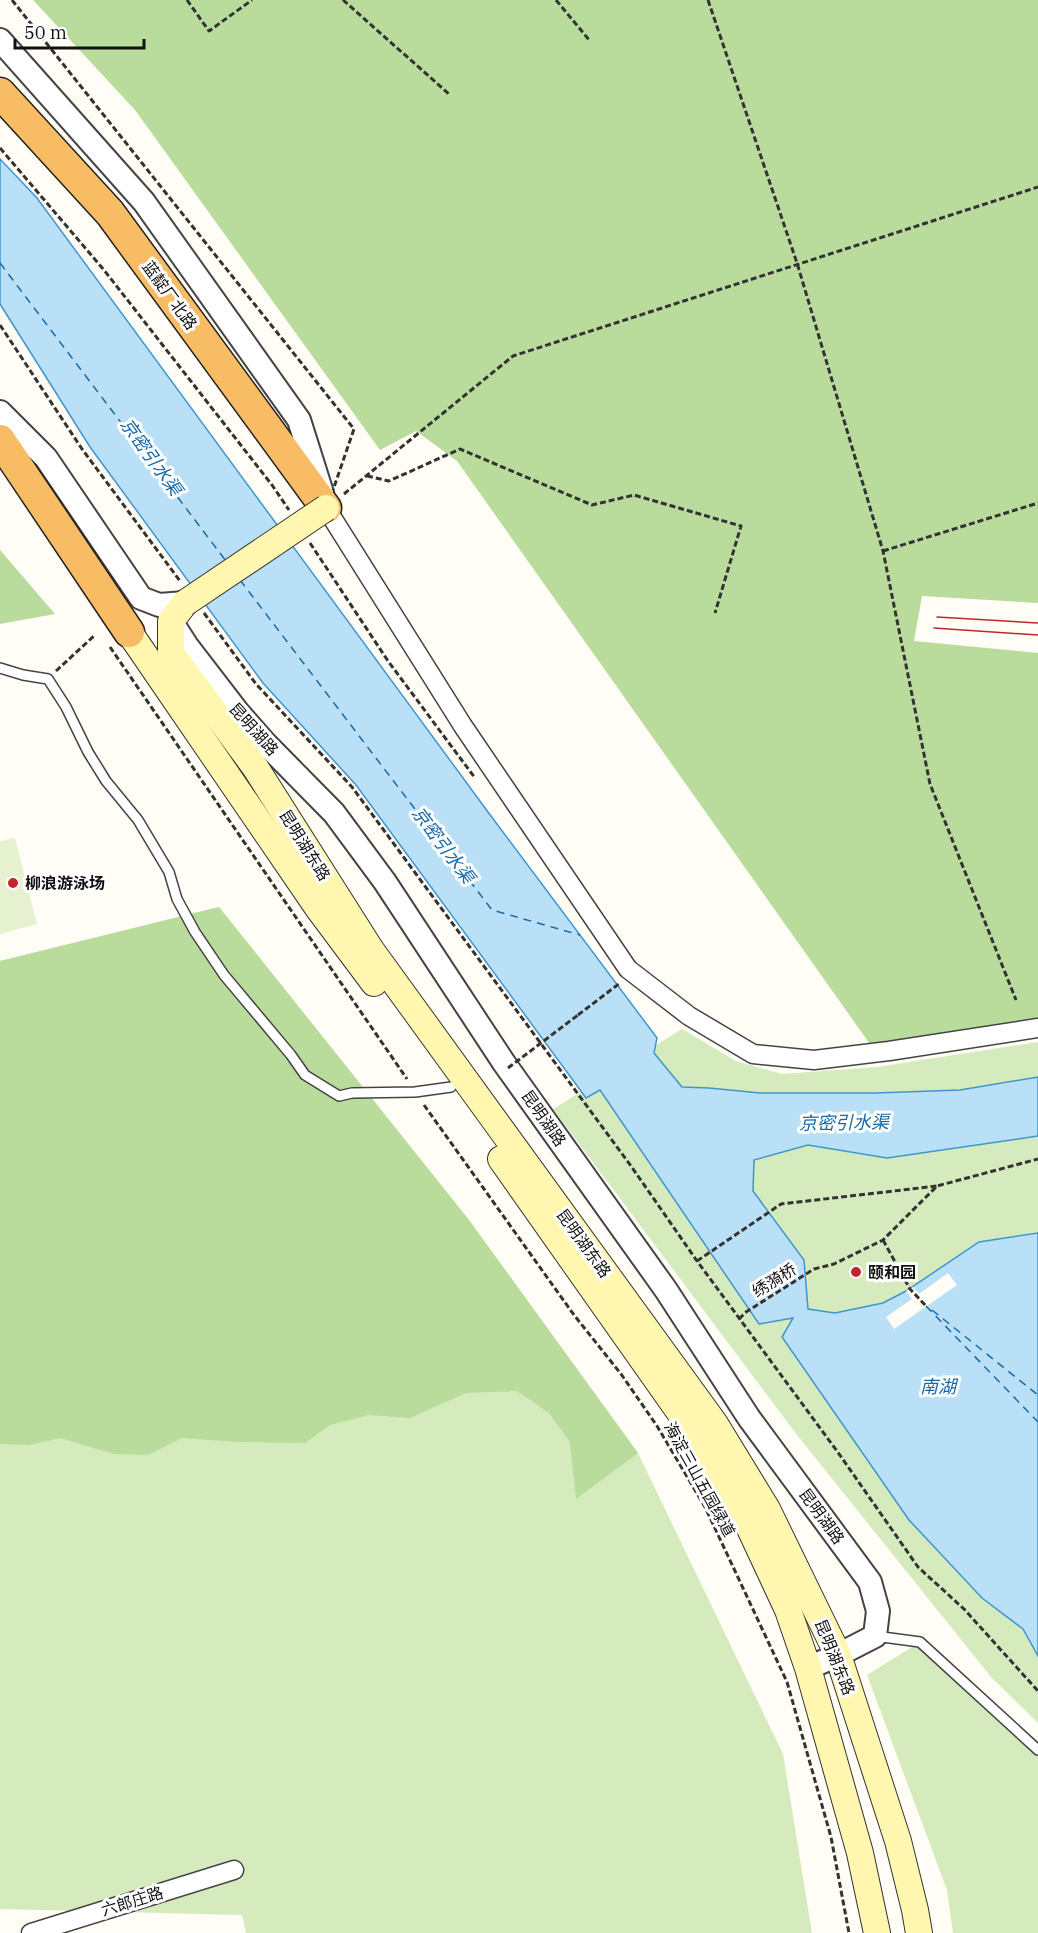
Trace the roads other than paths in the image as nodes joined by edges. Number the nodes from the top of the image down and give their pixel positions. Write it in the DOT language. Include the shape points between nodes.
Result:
graph roads {
  1 [pos="0,40"];
  2 [pos="0,80"];
  3 [pos="10,102"];
  4 [pos="0,412"];
  5 [pos="0,440"];
  6 [pos="10,460"];
  7 [pos="326,508"];
  8 [pos="185,604"];
  9 [pos="119,639"];
  10 [pos="0,668"];
  11 [pos="1038,1028"];
  12 [pos="451,1087"];
  13 [pos="875,1636"];
  14 [pos="838,1655"];
  15 [pos="808,1668"];
  16 [pos="1038,1750"];
  17 [pos="234,1870"];
  18 [pos="31,1933"];
  19 [pos="877,1933"];
  20 [pos="919,1933"];
  1 -- 7 [label="street" via="144,202 299,420"];
  2 -- 3 [label="highway, 蓝靛厂北路"];
  3 -- 7 [label="highway, 蓝靛厂北路" via="110,213"];
  4 -- 8 [label="street" via="46,458 141,598 159,605"];
  5 -- 6 [label="highway"];
  6 -- 9 [label="highway"];
  7 -- 8 [label="main road, bridge"];
  7 -- 11 [label="street" via="463,726 628,969 689,1016 753,1053 814,1060"];
  8 -- 13 [label="street, 昆明湖路" via="187,646 266,744 334,813 372,865 508,1068 666,1290 749,1418 870,1582 878,1611"];
  8 -- 14 [label="main road, 昆明湖东路" via="171,653 255,767 371,950 714,1424 767,1509"];
  9 -- 12 [label="main road, 昆明湖东路"];
  10 -- 12 [label="lane" via="48,679 106,781 138,820 170,872 177,899 195,932 224,975 305,1076 339,1096"];
  12 -- 15 [label="main road, 昆明湖东路" via="694,1434 746,1520 789,1610"];
  13 -- 14 [label="street"];
  13 -- 16 [label="lane" via="920,1642"];
  14 -- 15 [label="street"];
  14 -- 20 [label="main road, 昆明湖东路" via="898,1841"];
  15 -- 19 [label="main road, 昆明湖东路" via="860,1853"];
  17 -- 18 [label="street, 六郎庄路"];
}
